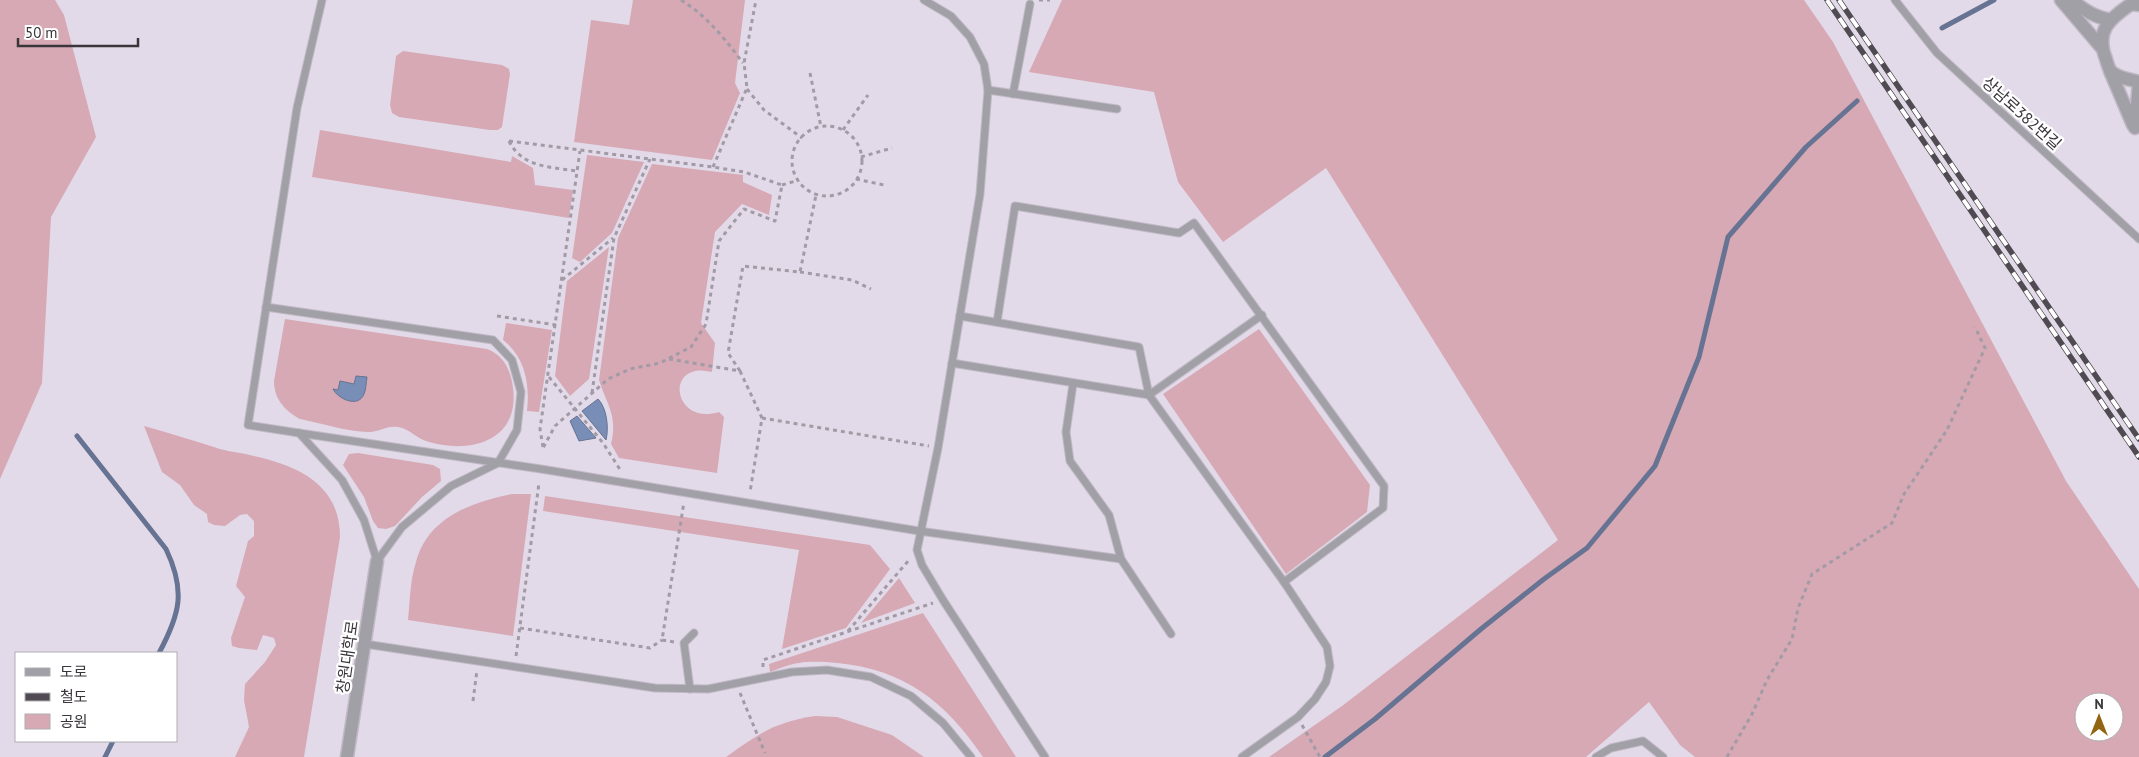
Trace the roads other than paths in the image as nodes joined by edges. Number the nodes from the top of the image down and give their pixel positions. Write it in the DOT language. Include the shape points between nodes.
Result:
graph roads {
  1 [pos="322,0"];
  2 [pos="924,0"];
  3 [pos="1895,0"];
  4 [pos="2061,0"];
  5 [pos="2072,0"];
  6 [pos="2133,0"];
  7 [pos="1033,2"];
  8 [pos="2139,5"];
  9 [pos="2115,16"];
  10 [pos="2101,47"];
  11 [pos="2110,71"];
  12 [pos="2139,82"];
  13 [pos="988,90"];
  14 [pos="1013,94"];
  15 [pos="1117,109"];
  16 [pos="2137,130"];
  17 [pos="2139,239"];
  18 [pos="266,307"];
  19 [pos="1262,315"];
  20 [pos="960,316"];
  21 [pos="997,322"];
  22 [pos="952,363"];
  23 [pos="1073,384"];
  24 [pos="1150,395"];
  25 [pos="299,433"];
  26 [pos="498,463"];
  27 [pos="920,531"];
  28 [pos="1121,559"];
  29 [pos="377,561"];
  30 [pos="1284,582"];
  31 [pos="694,633"];
  32 [pos="1171,634"];
  33 [pos="365,644"];
  34 [pos="690,689"];
  35 [pos="347,757"];
  36 [pos="971,757"];
  37 [pos="1044,757"];
  38 [pos="1242,757"];
  39 [pos="1596,757"];
  40 [pos="1663,757"];
  1 -- 18 [label="lane" via="297,108"];
  2 -- 13 [label="lane" via="951,16 970,38 984,64"];
  3 -- 17 [label="lane, 상남로382번길" via="1937,54"];
  4 -- 10 [label="street"];
  5 -- 9 [label="street" via="2092,15"];
  6 -- 9 [label="street"];
  7 -- 14 [label="lane"];
  8 -- 9 [label="street" via="2131,4"];
  9 -- 10 [label="street" via="2102,34"];
  10 -- 11 [label="street"];
  11 -- 12 [label="street"];
  11 -- 16 [label="street"];
  12 -- 16 [label="street"];
  13 -- 14 [label="lane"];
  13 -- 20 [label="lane" via="980,194"];
  14 -- 15 [label="lane"];
  18 -- 25 [label="lane" via="248,425"];
  18 -- 26 [label="lane" via="493,340 512,360 521,392 517,430"];
  19 -- 21 [label="lane" via="1194,223 1179,232 1016,206"];
  19 -- 24 [label="lane"];
  19 -- 30 [label="lane" via="1384,486 1383,508"];
  20 -- 21 [label="lane"];
  20 -- 22 [label="lane"];
  21 -- 24 [label="lane" via="1139,347"];
  22 -- 23 [label="lane"];
  22 -- 27 [label="lane"];
  23 -- 24 [label="lane"];
  23 -- 28 [label="lane" via="1066,432 1068,453 1073,467 1109,515"];
  24 -- 30 [label="lane"];
  25 -- 26 [label="lane"];
  25 -- 29 [label="lane" via="342,480 364,520"];
  26 -- 27 [label="lane"];
  26 -- 29 [label="lane" via="451,486 402,527"];
  27 -- 28 [label="lane"];
  27 -- 37 [label="lane" via="917,550 922,565"];
  28 -- 32 [label="lane"];
  29 -- 33 [label="street, 창원대학로"];
  30 -- 38 [label="lane" via="1326,647 1330,666 1326,682 1298,717"];
  31 -- 34 [label="lane" via="684,643"];
  33 -- 34 [label="lane" via="655,688"];
  33 -- 35 [label="street, 창원대학로"];
  34 -- 36 [label="lane" via="708,689 792,672 827,670 871,677 911,696 943,723"];
  39 -- 40 [label="lane" via="1611,748 1643,741"];
}
